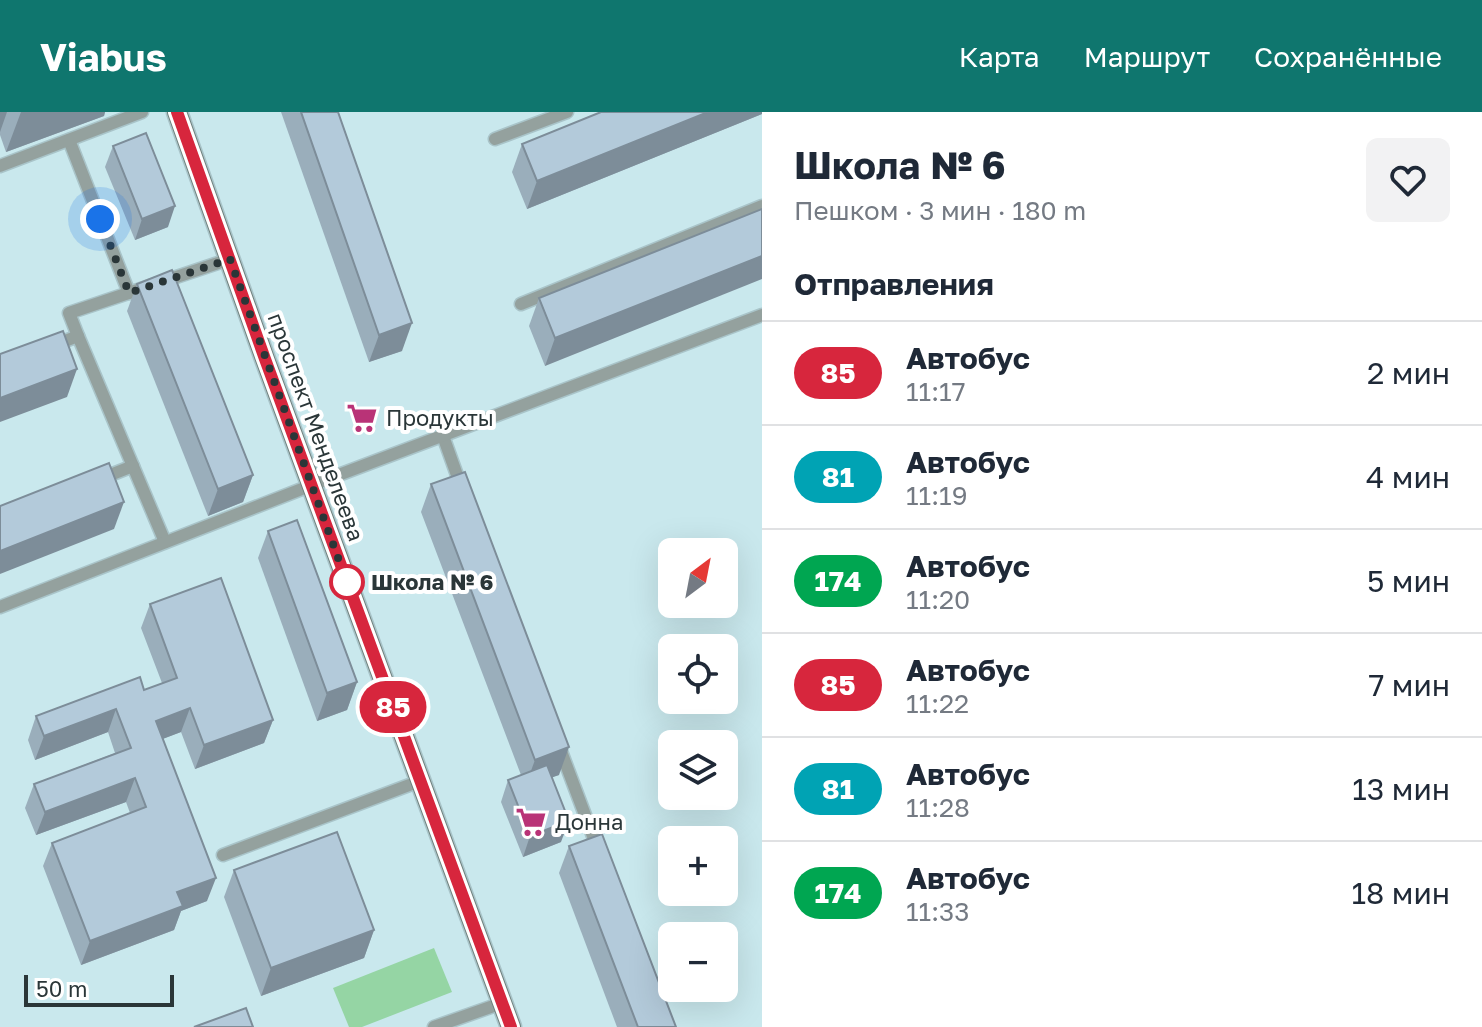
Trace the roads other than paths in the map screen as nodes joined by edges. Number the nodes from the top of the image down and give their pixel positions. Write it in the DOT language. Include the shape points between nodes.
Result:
graph roads {
  1 [pos="142,112"];
  2 [pos="177,112"];
  3 [pos="567,112"];
  4 [pos="495,139"];
  5 [pos="69,140"];
  6 [pos="0,166"];
  7 [pos="762,206"];
  8 [pos="230,259"];
  9 [pos="129,293"];
  10 [pos="521,304"];
  11 [pos="762,315"];
  12 [pos="78,336"];
  13 [pos="39,350"];
  14 [pos="443,436"];
  15 [pos="133,466"];
  16 [pos="88,483"];
  17 [pos="312,485"];
  18 [pos="464,494"];
  19 [pos="165,542"];
  20 [pos="0,607"];
  21 [pos="553,731"];
  22 [pos="420,781"];
  23 [pos="223,855"];
  24 [pos="604,864"];
  25 [pos="502,1003"];
  26 [pos="434,1027"];
  27 [pos="511,1027"];
  1 -- 5 [label="lane"];
  2 -- 8 [label="street, проспект Менделеева"];
  3 -- 4 [label="lane"];
  5 -- 6 [label="lane"];
  5 -- 9 [label="lane"];
  7 -- 10 [label="lane"];
  8 -- 9 [label="lane"];
  8 -- 17 [label="street, проспект Менделеева"];
  9 -- 12 [label="lane" via="69,313"];
  11 -- 14 [label="lane"];
  12 -- 13 [label="lane"];
  12 -- 15 [label="lane"];
  14 -- 17 [label="lane"];
  14 -- 18 [label="lane"];
  15 -- 16 [label="lane"];
  15 -- 19 [label="lane"];
  17 -- 19 [label="lane"];
  17 -- 22 [label="street, проспект Менделеева"];
  19 -- 20 [label="lane"];
  21 -- 24 [label="lane"];
  22 -- 23 [label="lane"];
  22 -- 25 [label="street, проспект Менделеева"];
  25 -- 26 [label="lane"];
  25 -- 27 [label="street, проспект Менделеева"];
}
